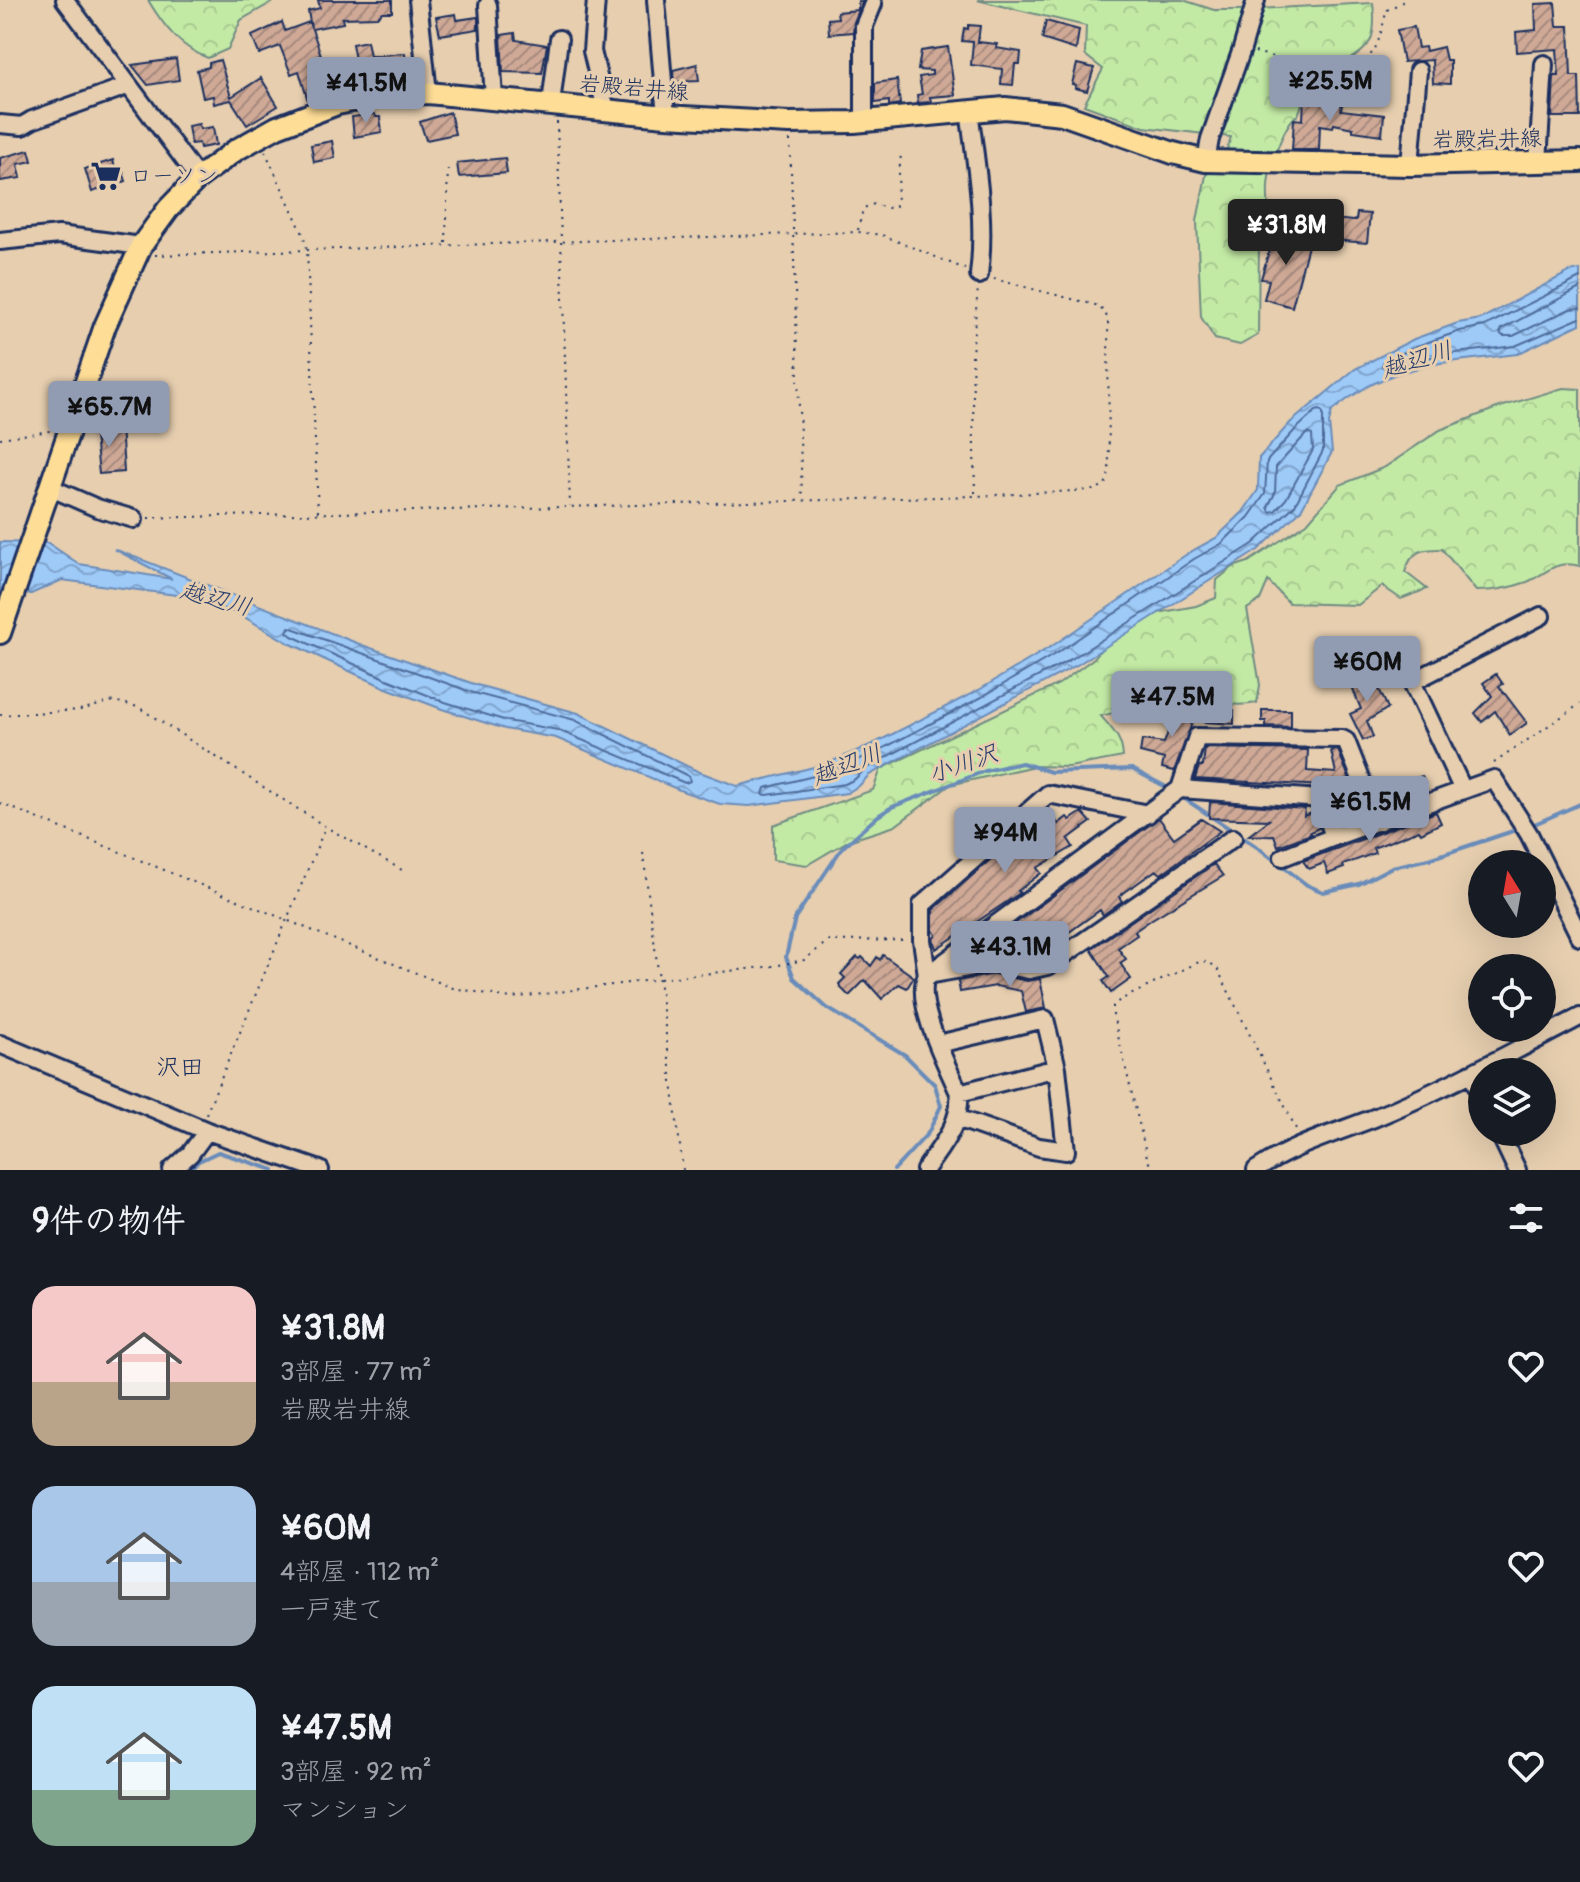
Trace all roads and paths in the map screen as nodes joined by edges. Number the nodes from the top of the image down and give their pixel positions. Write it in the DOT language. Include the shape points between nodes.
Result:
graph roads {
  1 [pos="65,0"];
  2 [pos="418,0"];
  3 [pos="596,0"];
  4 [pos="656,0"];
  5 [pos="1256,0"];
  6 [pos="1406,0"];
  7 [pos="873,4"];
  8 [pos="488,5"];
  9 [pos="559,39"];
  10 [pos="1242,49"];
  11 [pos="1544,64"];
  12 [pos="1418,71"];
  13 [pos="127,86"];
  14 [pos="428,93"];
  15 [pos="494,99"];
  16 [pos="553,105"];
  17 [pos="606,110"];
  18 [pos="969,110"];
  19 [pos="666,116"];
  20 [pos="864,121"];
  21 [pos="789,123"];
  22 [pos="0,124"];
  23 [pos="260,135"];
  24 [pos="901,154"];
  25 [pos="1206,161"];
  26 [pos="1580,161"];
  27 [pos="1538,162"];
  28 [pos="448,164"];
  29 [pos="1410,165"];
  30 [pos="198,178"];
  31 [pos="858,232"];
  32 [pos="792,234"];
  33 [pos="0,241"];
  34 [pos="563,242"];
  35 [pos="446,244"];
  36 [pos="140,249"];
  37 [pos="307,250"];
  38 [pos="979,275"];
  39 [pos="70,429"];
  40 [pos="0,438"];
  41 [pos="51,488"];
  42 [pos="975,496"];
  43 [pos="802,498"];
  44 [pos="570,506"];
  45 [pos="318,514"];
  46 [pos="134,519"];
  47 [pos="1541,616"];
  48 [pos="0,633"];
  49 [pos="1580,704"];
  50 [pos="0,715"];
  51 [pos="1494,779"];
  52 [pos="1180,789"];
  53 [pos="1463,790"];
  54 [pos="0,803"];
  55 [pos="1148,814"];
  56 [pos="1378,822"];
  57 [pos="326,827"];
  58 [pos="1334,837"];
  59 [pos="1233,838"];
  60 [pos="643,853"];
  61 [pos="1288,855"];
  62 [pos="402,870"];
  63 [pos="285,921"];
  64 [pos="1580,937"];
  65 [pos="922,940"];
  66 [pos="927,975"];
  67 [pos="659,979"];
  68 [pos="1580,1017"];
  69 [pos="0,1044"];
  70 [pos="938,1044"];
  71 [pos="1500,1058"];
  72 [pos="1057,1068"];
  73 [pos="1468,1074"];
  74 [pos="959,1093"];
  75 [pos="957,1118"];
  76 [pos="204,1129"];
  77 [pos="1303,1143"];
  78 [pos="1506,1146"];
  79 [pos="172,1170"];
  80 [pos="320,1170"];
  81 [pos="683,1170"];
  82 [pos="925,1170"];
  83 [pos="1154,1170"];
  84 [pos="1256,1170"];
  85 [pos="1517,1170"];
  1 -- 13 [label="street"];
  2 -- 14 [label="street"];
  3 -- 17 [label="street" via="592,51"];
  4 -- 19 [label="street"];
  5 -- 10 [label="street"];
  6 -- 10 [label="path" via="1387,10 1372,52 1340,68"];
  7 -- 20 [label="street" via="864,26"];
  8 -- 15 [label="street"];
  9 -- 16 [label="street"];
  10 -- 25 [label="street"];
  11 -- 27 [label="street"];
  12 -- 29 [label="street"];
  13 -- 22 [label="street" via="22,126"];
  13 -- 30 [label="street"];
  14 -- 15 [label="main road, 岩殿岩井線"];
  14 -- 23 [label="main road, 岩殿岩井線" via="337,104"];
  15 -- 16 [label="main road, 岩殿岩井線"];
  16 -- 17 [label="main road, 岩殿岩井線"];
  16 -- 34 [label="path"];
  17 -- 19 [label="main road, 岩殿岩井線"];
  18 -- 20 [label="main road, 岩殿岩井線"];
  18 -- 25 [label="main road, 岩殿岩井線" via="1062,114"];
  18 -- 38 [label="street" via="984,240"];
  19 -- 21 [label="main road, 岩殿岩井線"];
  20 -- 21 [label="main road, 岩殿岩井線"];
  21 -- 32 [label="path"];
  23 -- 30 [label="main road, 岩殿岩井線"];
  23 -- 37 [label="path"];
  24 -- 31 [label="path" via="896,206 871,204 863,209"];
  25 -- 29 [label="main road, 岩殿岩井線"];
  26 -- 27 [label="main road, 岩殿岩井線"];
  27 -- 29 [label="main road, 岩殿岩井線"];
  28 -- 35 [label="path"];
  30 -- 36 [label="main road, 岩殿岩井線"];
  31 -- 32 [label="path"];
  31 -- 38 [label="path" via="882,235"];
  32 -- 34 [label="path"];
  32 -- 43 [label="path"];
  33 -- 36 [label="street" via="59,235"];
  34 -- 35 [label="path"];
  34 -- 44 [label="path"];
  35 -- 37 [label="path"];
  36 -- 37 [label="path" via="157,255"];
  36 -- 39 [label="main road, 岩殿岩井線" via="105,326"];
  37 -- 45 [label="path"];
  38 -- 42 [label="path" via="972,354"];
  38 -- 42 [label="path" via="1104,310 1109,473 1105,485 1094,490"];
  39 -- 40 [label="path"];
  39 -- 41 [label="main road, 岩殿岩井線"];
  41 -- 46 [label="street"];
  41 -- 48 [label="main road, 岩殿岩井線"];
  42 -- 43 [label="path"];
  43 -- 44 [label="path"];
  44 -- 45 [label="path"];
  45 -- 46 [label="path"];
  47 -- 53 [label="street" via="1412,682"];
  49 -- 51 [label="path" via="1491,765"];
  50 -- 57 [label="path" via="80,710 114,701 138,707"];
  51 -- 53 [label="street"];
  51 -- 64 [label="street" via="1529,834"];
  52 -- 55 [label="street"];
  52 -- 56 [label="street" via="1197,737 1342,739"];
  52 -- 58 [label="street" via="1321,799"];
  53 -- 56 [label="street"];
  54 -- 63 [label="path"];
  55 -- 65 [label="street" via="1048,794 922,905"];
  55 -- 66 [label="street"];
  56 -- 58 [label="street"];
  57 -- 62 [label="path"];
  57 -- 63 [label="path"];
  58 -- 61 [label="street" via="1283,857"];
  59 -- 66 [label="street" via="1048,966 1029,970 995,963"];
  60 -- 67 [label="path"];
  63 -- 67 [label="path" via="453,988 481,994 511,998"];
  63 -- 76 [label="path"];
  65 -- 66 [label="street"];
  65 -- 67 [label="path" via="828,941 804,960"];
  66 -- 70 [label="street" via="924,992"];
  67 -- 81 [label="path"];
  68 -- 71 [label="street"];
  69 -- 76 [label="street"];
  70 -- 72 [label="street" via="1045,1019"];
  70 -- 74 [label="street"];
  72 -- 74 [label="street"];
  72 -- 75 [label="street" via="1066,1151"];
  73 -- 77 [label="street" via="1375,1118"];
  74 -- 75 [label="street"];
  75 -- 82 [label="street"];
  76 -- 79 [label="street" via="190,1154"];
  76 -- 80 [label="street"];
  77 -- 83 [label="path" via="1217,968 1201,961 1113,1006"];
  77 -- 84 [label="street"];
  78 -- 85 [label="street"];
}
